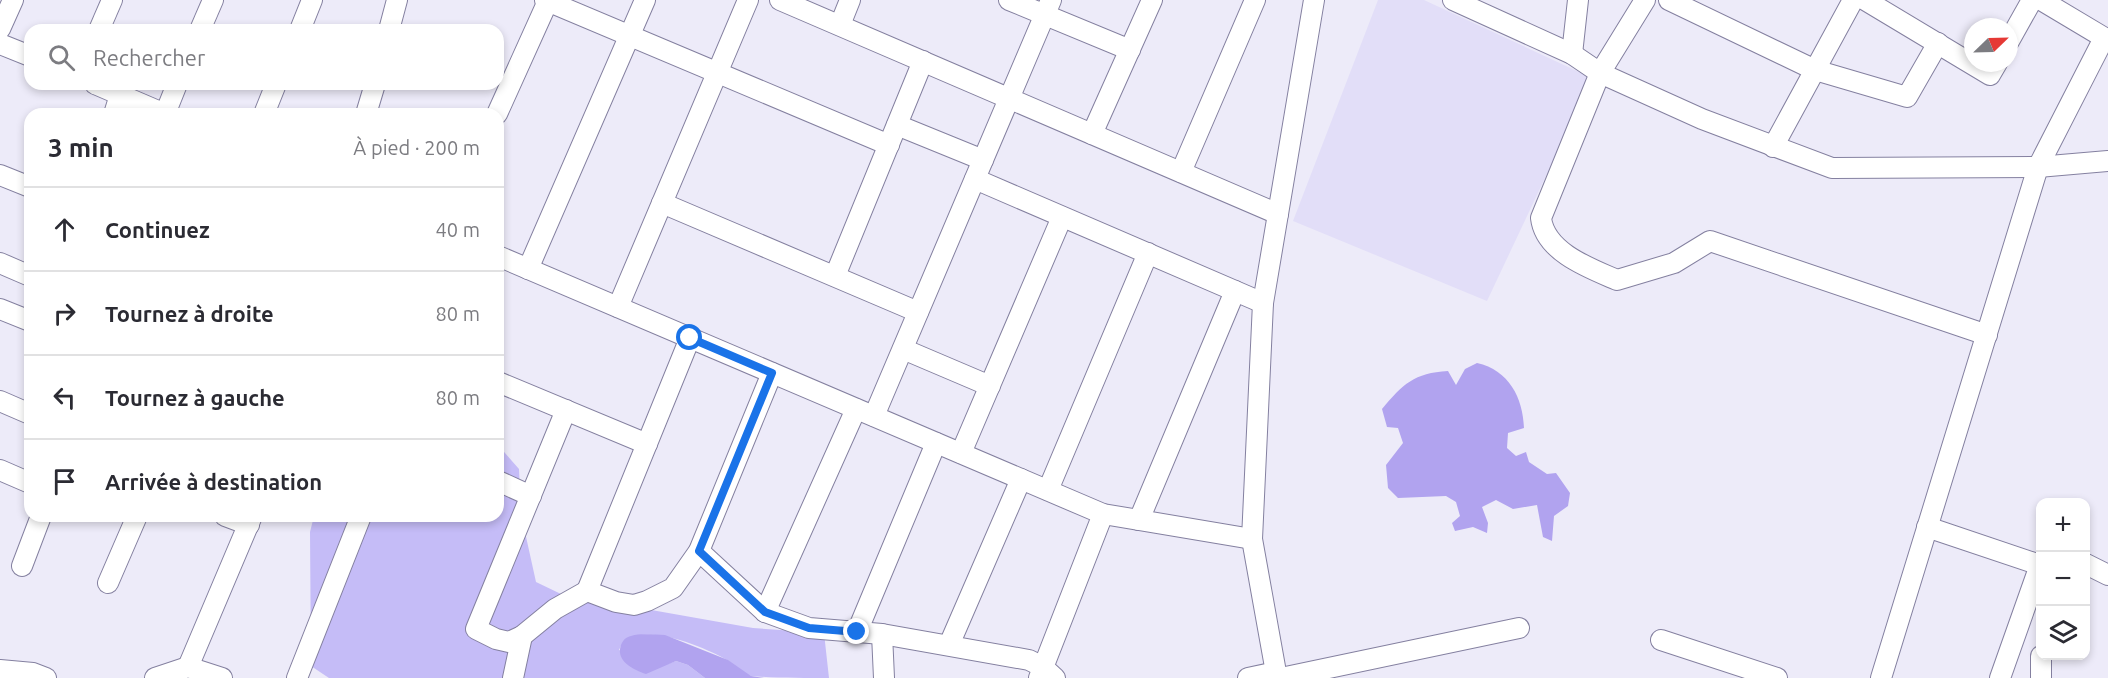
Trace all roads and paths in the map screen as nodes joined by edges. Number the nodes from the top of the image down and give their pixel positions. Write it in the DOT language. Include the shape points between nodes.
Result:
graph roads {
  1 [pos="13,0"];
  2 [pos="112,0"];
  3 [pos="213,0"];
  4 [pos="312,0"];
  5 [pos="397,0"];
  6 [pos="645,0"];
  7 [pos="748,0"];
  8 [pos="780,0"];
  9 [pos="850,0"];
  10 [pos="1009,0"];
  11 [pos="1152,0"];
  12 [pos="1255,0"];
  13 [pos="1314,0"];
  14 [pos="1453,0"];
  15 [pos="1578,0"];
  16 [pos="1645,0"];
  17 [pos="1669,0"];
  18 [pos="1853,0"];
  19 [pos="1865,0"];
  20 [pos="2032,0"];
  21 [pos="2041,0"];
  22 [pos="546,1"];
  23 [pos="1484,7"];
  24 [pos="1048,8"];
  25 [pos="102,24"];
  26 [pos="203,24"];
  27 [pos="302,24"];
  28 [pos="391,24"];
  29 [pos="840,25"];
  30 [pos="2018,25"];
  31 [pos="0,29"];
  32 [pos="629,36"];
  33 [pos="2106,39"];
  34 [pos="1938,43"];
  35 [pos="0,44"];
  36 [pos="1130,50"];
  37 [pos="24,54"];
  38 [pos="1572,54"];
  39 [pos="1964,59"];
  40 [pos="923,61"];
  41 [pos="1815,70"];
  42 [pos="717,73"];
  43 [pos="1600,73"];
  44 [pos="505,78"];
  45 [pos="109,90"];
  46 [pos="175,90"];
  47 [pos="274,90"];
  48 [pos="373,90"];
  49 [pos="502,90"];
  50 [pos="120,95"];
  51 [pos="1009,98"];
  52 [pos="116,108"];
  53 [pos="151,108"];
  54 [pos="167,108"];
  55 [pos="266,108"];
  56 [pos="368,108"];
  57 [pos="498,108"];
  58 [pos="897,125"];
  59 [pos="1092,134"];
  60 [pos="888,145"];
  61 [pos="1773,147"];
  62 [pos="983,160"];
  63 [pos="2108,162"];
  64 [pos="2038,167"];
  65 [pos="1181,172"];
  66 [pos="0,175"];
  67 [pos="975,179"];
  68 [pos="24,185"];
  69 [pos="662,203"];
  70 [pos="1278,214"];
  71 [pos="1062,217"];
  72 [pos="1148,253"];
  73 [pos="504,259"];
  74 [pos="0,263"];
  75 [pos="528,269"];
  76 [pos="24,273"];
  77 [pos="835,276"];
  78 [pos="1235,291"];
  79 [pos="1263,303"];
  80 [pos="618,307"];
  81 [pos="0,309"];
  82 [pos="918,312"];
  83 [pos="24,319"];
  84 [pos="1987,335"];
  85 [pos="690,338"];
  86 [pos="903,349"];
  87 [pos="772,373"];
  88 [pos="504,384"];
  89 [pos="990,386"];
  90 [pos="0,401"];
  91 [pos="566,410"];
  92 [pos="24,411"];
  93 [pos="865,412"];
  94 [pos="936,443"];
  95 [pos="647,444"];
  96 [pos="961,453"];
  97 [pos="0,470"];
  98 [pos="1021,479"];
  99 [pos="24,480"];
  100 [pos="504,484"];
  101 [pos="1048,490"];
  102 [pos="531,496"];
  103 [pos="1103,514"];
  104 [pos="1139,520"];
  105 [pos="39,522"];
  106 [pos="134,522"];
  107 [pos="250,522"];
  108 [pos="359,522"];
  109 [pos="1928,527"];
  110 [pos="1252,538"];
  111 [pos="699,551"];
  112 [pos="2036,564"];
  113 [pos="22,566"];
  114 [pos="2090,566"];
  115 [pos="2108,575"];
  116 [pos="2036,576"];
  117 [pos="108,583"];
  118 [pos="587,591"];
  119 [pos="765,612"];
  120 [pos="1519,628"];
  121 [pos="857,632"];
  122 [pos="882,634"];
  123 [pos="522,636"];
  124 [pos="1661,640"];
  125 [pos="949,645"];
  126 [pos="2041,660"];
  127 [pos="188,667"];
  128 [pos="0,670"];
  129 [pos="1046,674"];
  130 [pos="1278,676"];
  131 [pos="46,678"];
  132 [pos="155,678"];
  133 [pos="222,678"];
  134 [pos="297,678"];
  135 [pos="513,678"];
  136 [pos="884,678"];
  137 [pos="1248,678"];
  138 [pos="1777,678"];
  139 [pos="1881,678"];
  140 [pos="2000,678"];
  141 [pos="2042,678"];
  1 -- 31 [label="street"];
  2 -- 25 [label="street"];
  3 -- 26 [label="street"];
  4 -- 27 [label="street"];
  5 -- 28 [label="street"];
  6 -- 32 [label="street"];
  7 -- 42 [label="street"];
  8 -- 29 [label="street"];
  9 -- 29 [label="street"];
  10 -- 24 [label="street"];
  11 -- 36 [label="street"];
  12 -- 65 [label="street"];
  13 -- 70 [label="street"];
  14 -- 23 [label="street"];
  15 -- 38 [label="street"];
  16 -- 43 [label="street"];
  17 -- 41 [label="street"];
  18 -- 41 [label="street"];
  19 -- 34 [label="street"];
  20 -- 30 [label="street"];
  21 -- 33 [label="street"];
  22 -- 32 [label="street"];
  22 -- 44 [label="street"];
  23 -- 38 [label="street"];
  24 -- 36 [label="street"];
  24 -- 51 [label="street"];
  29 -- 40 [label="street"];
  32 -- 42 [label="street"];
  32 -- 75 [label="street"];
  33 -- 64 [label="street"];
  34 -- 39 [label="street"];
  34 -- 41 [label="street" via="1907,97"];
  35 -- 37 [label="street"];
  36 -- 59 [label="street"];
  38 -- 43 [label="street"];
  40 -- 51 [label="street"];
  40 -- 58 [label="street"];
  41 -- 61 [label="street"];
  42 -- 60 [label="street"];
  42 -- 69 [label="street"];
  43 -- 61 [label="street"];
  43 -- 84 [label="street" via="1541,218 1549,241 1582,264 1617,280 1628,279 1674,262 1710,241"];
  45 -- 50 [label="street"];
  46 -- 54 [label="street"];
  47 -- 55 [label="street"];
  48 -- 56 [label="street"];
  49 -- 57 [label="street"];
  50 -- 52 [label="street"];
  50 -- 53 [label="street"];
  51 -- 59 [label="street"];
  51 -- 62 [label="street"];
  58 -- 60 [label="street"];
  58 -- 62 [label="street"];
  59 -- 65 [label="street"];
  60 -- 77 [label="street"];
  61 -- 64 [label="street" via="1832,168"];
  62 -- 67 [label="street"];
  63 -- 64 [label="street"];
  64 -- 84 [label="street"];
  65 -- 70 [label="street"];
  66 -- 68 [label="street"];
  67 -- 71 [label="street"];
  67 -- 82 [label="street"];
  69 -- 77 [label="street"];
  69 -- 80 [label="street"];
  70 -- 79 [label="street"];
  71 -- 72 [label="street"];
  71 -- 89 [label="street"];
  72 -- 78 [label="street"];
  72 -- 101 [label="street"];
  73 -- 75 [label="street"];
  74 -- 76 [label="street"];
  75 -- 80 [label="street"];
  77 -- 82 [label="street"];
  78 -- 79 [label="street"];
  78 -- 104 [label="street"];
  79 -- 110 [label="street"];
  80 -- 85 [label="street"];
  81 -- 83 [label="street"];
  82 -- 86 [label="street"];
  84 -- 109 [label="street"];
  85 -- 87 [label="street"];
  85 -- 95 [label="street"];
  86 -- 89 [label="street"];
  86 -- 93 [label="street"];
  87 -- 93 [label="street"];
  87 -- 111 [label="street"];
  88 -- 91 [label="street"];
  89 -- 96 [label="street"];
  90 -- 92 [label="street"];
  91 -- 95 [label="street"];
  91 -- 102 [label="street"];
  93 -- 94 [label="street"];
  93 -- 119 [label="street"];
  94 -- 96 [label="street"];
  94 -- 121 [label="street"];
  95 -- 118 [label="street"];
  96 -- 98 [label="street"];
  97 -- 99 [label="street"];
  98 -- 101 [label="street"];
  98 -- 125 [label="street"];
  100 -- 102 [label="street"];
  101 -- 103 [label="street"];
  102 -- 123 [label="street" via="477,629 509,642"];
  103 -- 104 [label="street"];
  103 -- 129 [label="street"];
  104 -- 110 [label="street"];
  105 -- 113 [label="street"];
  106 -- 117 [label="street"];
  107 -- 127 [label="street"];
  108 -- 134 [label="street"];
  109 -- 112 [label="street"];
  109 -- 139 [label="street"];
  110 -- 130 [label="street"];
  111 -- 118 [label="street" via="673,588 647,601 616,602"];
  111 -- 119 [label="street"];
  114 -- 115 [label="street"];
  116 -- 140 [label="street"];
  118 -- 123 [label="street" via="555,609"];
  119 -- 121 [label="street" via="809,628"];
  120 -- 130 [label="street"];
  121 -- 122 [label="street"];
  122 -- 125 [label="street"];
  122 -- 136 [label="street"];
  123 -- 135 [label="street"];
  124 -- 138 [label="street"];
  125 -- 129 [label="street" via="1029,660"];
  126 -- 141 [label="street"];
  127 -- 132 [label="street"];
  127 -- 133 [label="street"];
  128 -- 131 [label="street"];
  130 -- 137 [label="street"];
}
